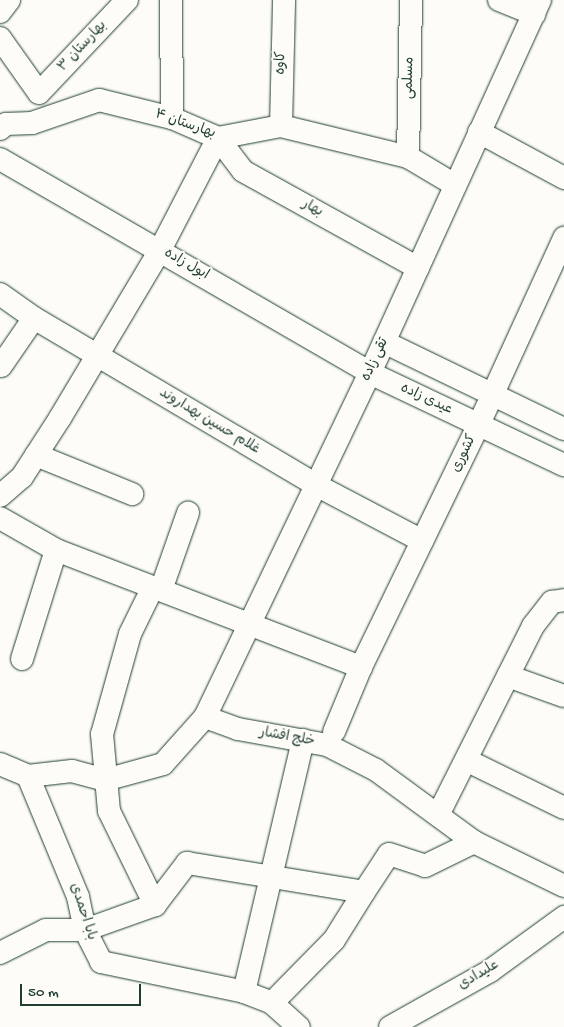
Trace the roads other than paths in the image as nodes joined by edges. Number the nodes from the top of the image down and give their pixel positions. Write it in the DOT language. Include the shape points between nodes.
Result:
graph roads {
  1 [pos="9,0"];
  2 [pos="127,0"];
  3 [pos="171,0"];
  4 [pos="284,0"];
  5 [pos="411,0"];
  6 [pos="499,0"];
  7 [pos="537,7"];
  8 [pos="0,12"];
  9 [pos="0,38"];
  10 [pos="172,118"];
  11 [pos="2,122"];
  12 [pos="281,126"];
  13 [pos="479,132"];
  14 [pos="218,138"];
  15 [pos="408,157"];
  16 [pos="0,159"];
  17 [pos="564,178"];
  18 [pos="455,185"];
  19 [pos="564,238"];
  20 [pos="160,250"];
  21 [pos="418,268"];
  22 [pos="0,294"];
  23 [pos="34,318"];
  24 [pos="384,342"];
  25 [pos="96,355"];
  26 [pos="1,366"];
  27 [pos="370,373"];
  28 [pos="492,394"];
  29 [pos="479,424"];
  30 [pos="564,429"];
  31 [pos="36,455"];
  32 [pos="564,465"];
  33 [pos="316,486"];
  34 [pos="132,494"];
  35 [pos="0,496"];
  36 [pos="188,513"];
  37 [pos="0,518"];
  38 [pos="422,541"];
  39 [pos="56,550"];
  40 [pos="157,589"];
  41 [pos="558,601"];
  42 [pos="250,624"];
  43 [pos="22,659"];
  44 [pos="361,667"];
  45 [pos="508,676"];
  46 [pos="564,696"];
  47 [pos="205,717"];
  48 [pos="334,732"];
  49 [pos="303,740"];
  50 [pos="466,760"];
  51 [pos="0,764"];
  52 [pos="28,776"];
  53 [pos="105,780"];
  54 [pos="564,808"];
  55 [pos="438,815"];
  56 [pos="474,842"];
  57 [pos="271,875"];
  58 [pos="560,877"];
  59 [pos="364,892"];
  60 [pos="155,906"];
  61 [pos="564,917"];
  62 [pos="84,930"];
  63 [pos="0,953"];
  64 [pos="244,992"];
  65 [pos="272,1003"];
  66 [pos="421,1020"];
  67 [pos="299,1027"];
  68 [pos="390,1027"];
  1 -- 8 [label="street"];
  2 -- 9 [label="street, بهارستان ۳" via="39,93"];
  3 -- 10 [label="street"];
  4 -- 12 [label="street, کاوه"];
  5 -- 15 [label="street, مسلمی"];
  6 -- 7 [label="street"];
  7 -- 13 [label="street, تقی زاده"];
  10 -- 11 [label="street, بهارستان ۴" via="100,100 32,123"];
  10 -- 14 [label="street, بهارستان ۴"];
  12 -- 14 [label="street, بهارستان ۴"];
  12 -- 15 [label="street, بهارستان ۴"];
  13 -- 17 [label="street"];
  13 -- 18 [label="street, تقی زاده"];
  14 -- 20 [label="street"];
  14 -- 21 [label="street, بهار" via="243,171"];
  15 -- 18 [label="street, بهارستان ۴"];
  16 -- 20 [label="street, ابول زاده"];
  18 -- 21 [label="street, تقی زاده"];
  19 -- 28 [label="street, کشوری"];
  20 -- 25 [label="street"];
  20 -- 27 [label="street, ابول زاده"];
  21 -- 24 [label="street, تقی زاده"];
  22 -- 23 [label="street, غلام حسین بهداروند"];
  23 -- 25 [label="street, غلام حسین بهداروند"];
  23 -- 26 [label="street"];
  24 -- 27 [label="street, تقی زاده"];
  24 -- 28 [label="street"];
  25 -- 31 [label="street"];
  25 -- 33 [label="street, غلام حسین بهداروند"];
  27 -- 29 [label="street, عیدی زاده"];
  27 -- 33 [label="street, تقی زاده"];
  28 -- 29 [label="street, کشوری"];
  28 -- 30 [label="street"];
  29 -- 32 [label="street, عیدی زاده"];
  29 -- 38 [label="street, کشوری"];
  31 -- 34 [label="street"];
  31 -- 35 [label="street" via="22,478"];
  33 -- 38 [label="street, غلام حسین بهداروند"];
  33 -- 42 [label="street, تقی زاده"];
  36 -- 40 [label="street"];
  37 -- 39 [label="street"];
  38 -- 44 [label="street, کشوری"];
  39 -- 40 [label="street"];
  39 -- 43 [label="street"];
  40 -- 42 [label="street"];
  40 -- 53 [label="street" via="130,634 102,734"];
  41 -- 45 [label="street" via="533,626"];
  42 -- 44 [label="street"];
  42 -- 47 [label="street, تقی زاده"];
  44 -- 48 [label="street, کشوری"];
  45 -- 46 [label="street"];
  45 -- 50 [label="street"];
  47 -- 49 [label="street, خلج افشار" via="238,729"];
  47 -- 53 [label="street" via="163,764"];
  49 -- 55 [label="street, خلج افشار" via="327,745 376,770"];
  49 -- 57 [label="street"];
  50 -- 54 [label="street"];
  50 -- 55 [label="street"];
  51 -- 52 [label="street"];
  52 -- 53 [label="street" via="72,771"];
  52 -- 62 [label="street, بابا احمدی" via="78,897"];
  53 -- 60 [label="street" via="109,811"];
  55 -- 56 [label="street, خلج افشار"];
  56 -- 58 [label="street, خلج افشار"];
  56 -- 59 [label="street" via="425,866 390,854"];
  57 -- 59 [label="street"];
  57 -- 60 [label="street" via="187,863"];
  57 -- 64 [label="street"];
  59 -- 65 [label="street" via="334,940"];
  60 -- 62 [label="street"];
  61 -- 66 [label="street, علیدادی"];
  62 -- 63 [label="street" via="46,930"];
  62 -- 64 [label="street, بابا احمدی" via="101,962"];
  64 -- 65 [label="street, بابا احمدی"];
  65 -- 67 [label="street, بابا احمدی"];
  66 -- 68 [label="street, علیدادی"];
}
